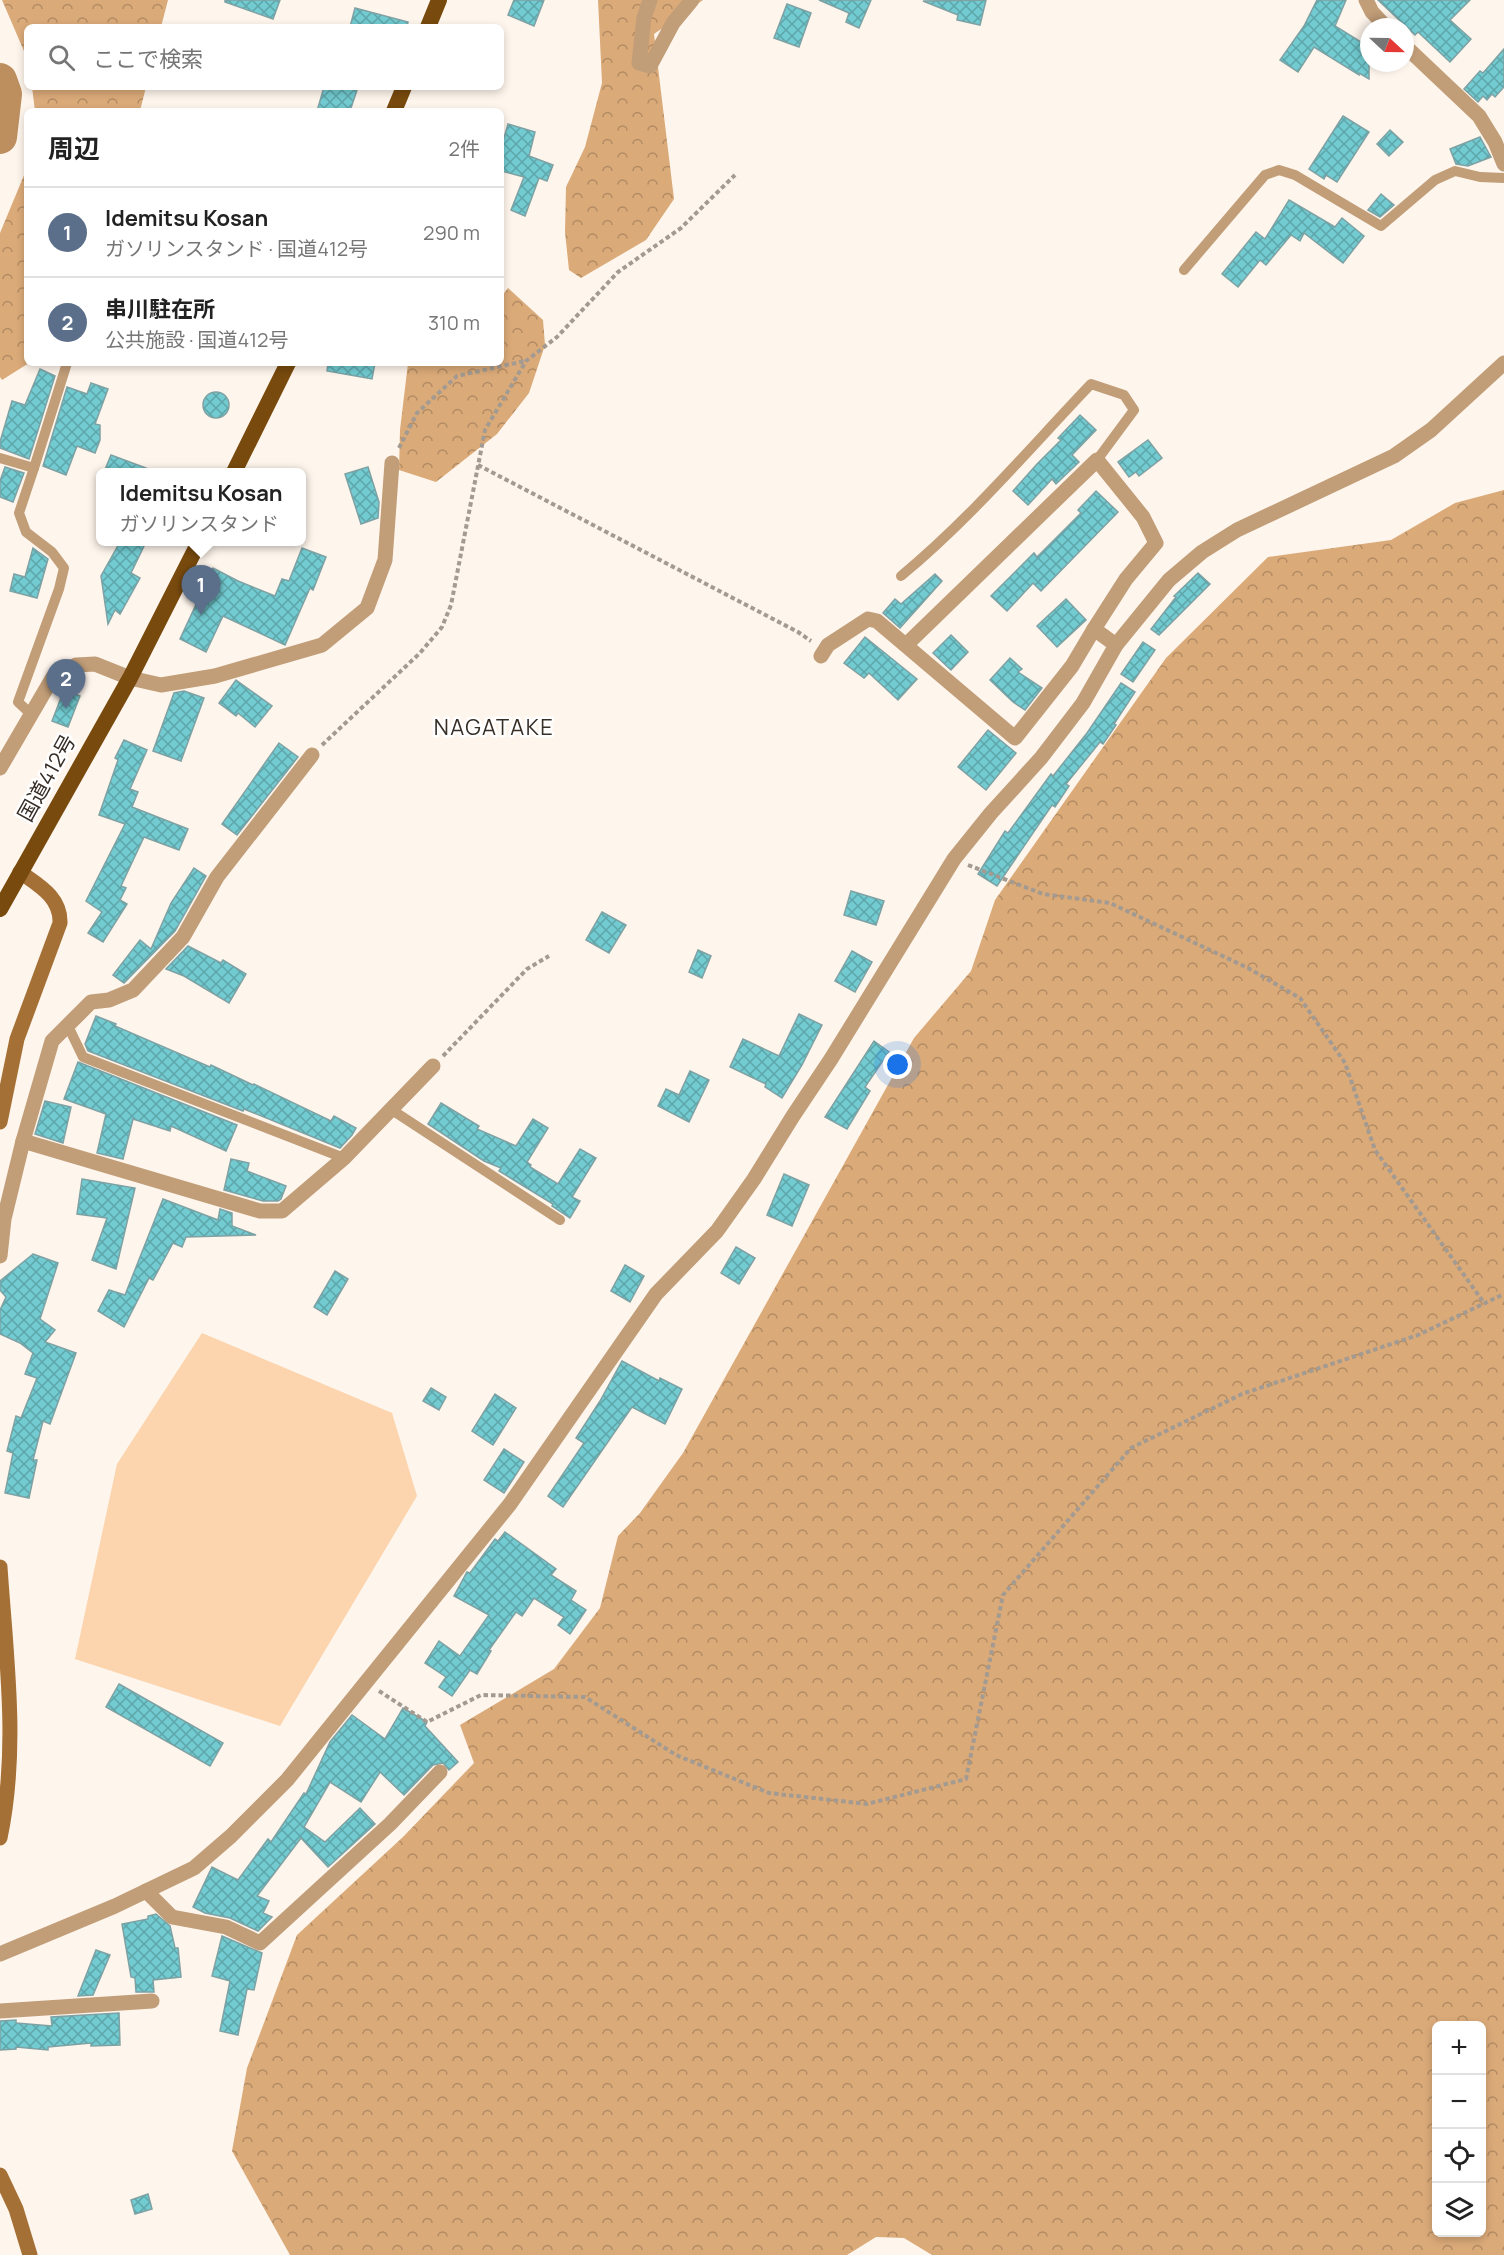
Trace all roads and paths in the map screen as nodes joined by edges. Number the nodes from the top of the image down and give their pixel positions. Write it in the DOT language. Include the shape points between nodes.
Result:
graph roads {
  1 [pos="439,0"];
  2 [pos="650,0"];
  3 [pos="692,0"];
  4 [pos="1366,0"];
  5 [pos="1378,18"];
  6 [pos="429,24"];
  7 [pos="1414,55"];
  8 [pos="403,90"];
  9 [pos="395,108"];
  10 [pos="1504,164"];
  11 [pos="735,175"];
  12 [pos="1504,178"];
  13 [pos="1184,270"];
  14 [pos="526,361"];
  15 [pos="1504,363"];
  16 [pos="66,366"];
  17 [pos="287,366"];
  18 [pos="503,366"];
  19 [pos="504,366"];
  20 [pos="0,458"];
  21 [pos="1097,460"];
  22 [pos="392,463"];
  23 [pos="478,465"];
  24 [pos="34,468"];
  25 [pos="236,468"];
  26 [pos="197,546"];
  27 [pos="901,576"];
  28 [pos="1094,629"];
  29 [pos="906,645"];
  30 [pos="1116,645"];
  31 [pos="822,653"];
  32 [pos="129,678"];
  33 [pos="32,715"];
  34 [pos="312,755"];
  35 [pos="0,768"];
  36 [pos="954,859"];
  37 [pos="20,872"];
  38 [pos="0,909"];
  39 [pos="549,956"];
  40 [pos="68,1026"];
  41 [pos="433,1066"];
  42 [pos="392,1110"];
  43 [pos="0,1122"];
  44 [pos="23,1140"];
  45 [pos="344,1158"];
  46 [pos="560,1220"];
  47 [pos="0,1256"];
  48 [pos="1504,1294"];
  49 [pos="1484,1303"];
  50 [pos="0,1567"];
  51 [pos="366,1683"];
  52 [pos="440,1772"];
  53 [pos="0,1838"];
  54 [pos="146,1891"];
  55 [pos="0,1954"];
  56 [pos="152,2001"];
  57 [pos="0,2011"];
  58 [pos="0,2175"];
  59 [pos="30,2255"];
  1 -- 6 [label="highway"];
  2 -- 3 [label="street" via="639,63 650,66 673,23"];
  4 -- 5 [label="street"];
  7 -- 10 [label="street" via="1479,116"];
  8 -- 9 [label="highway"];
  11 -- 14 [label="path" via="681,228 618,272 557,337"];
  12 -- 13 [label="lane" via="1455,171 1435,180 1381,226 1295,175 1279,170 1265,175"];
  14 -- 19 [label="path"];
  14 -- 23 [label="path" via="485,430"];
  15 -- 30 [label="street" via="1431,430 1394,456 1237,530 1202,552 1169,580"];
  16 -- 24 [label="lane"];
  17 -- 25 [label="highway"];
  18 -- 22 [label="path" via="457,376 417,413"];
  20 -- 24 [label="lane"];
  21 -- 27 [label="lane" via="1134,410 1124,395 1091,384 974,509"];
  21 -- 28 [label="street" via="1143,517 1156,543 1126,579"];
  21 -- 29 [label="street"];
  22 -- 32 [label="street" via="385,560 367,608 331,638 322,645 214,676 161,685"];
  23 -- 31 [label="path" via="798,632"];
  23 -- 34 [label="path" via="451,605 442,627 420,653"];
  24 -- 33 [label="lane" via="19,513 26,532 52,552 64,568 18,702"];
  26 -- 32 [label="highway, 国道412号"];
  28 -- 29 [label="street" via="1071,666 1015,738"];
  28 -- 30 [label="street"];
  29 -- 31 [label="street" via="877,621 868,619"];
  30 -- 36 [label="street" via="1083,703"];
  32 -- 33 [label="street" via="95,664 76,665 53,677"];
  32 -- 37 [label="highway, 国道412号"];
  33 -- 35 [label="street"];
  34 -- 40 [label="street" via="217,877 183,937 133,990 109,1000 91,1002"];
  36 -- 49 [label="path" via="1043,894 1110,903 1248,968 1300,998 1345,1063 1375,1150"];
  36 -- 51 [label="street" via="754,1179 717,1230 656,1294 510,1504"];
  37 -- 38 [label="highway, 国道412号"];
  37 -- 43 [label="main road" via="55,900 60,922 15,1045"];
  39 -- 41 [label="path" via="527,969"];
  40 -- 44 [label="street" via="52,1041"];
  40 -- 45 [label="lane" via="83,1057"];
  41 -- 42 [label="street"];
  42 -- 45 [label="street"];
  42 -- 46 [label="lane"];
  44 -- 45 [label="street" via="260,1211 282,1211"];
  44 -- 47 [label="street" via="4,1219"];
  48 -- 49 [label="path"];
  49 -- 51 [label="path" via="1418,1335 1242,1394 1131,1448 1003,1595 966,1779 867,1804 769,1793 676,1755 585,1697 481,1695 427,1722"];
  50 -- 53 [label="main road" via="11,1736"];
  51 -- 54 [label="street" via="287,1780 231,1836 194,1868"];
  52 -- 54 [label="street" via="390,1824 260,1943 226,1927 172,1917"];
  54 -- 55 [label="street"];
  56 -- 57 [label="street"];
  58 -- 59 [label="main road" via="16,2209"];
}
